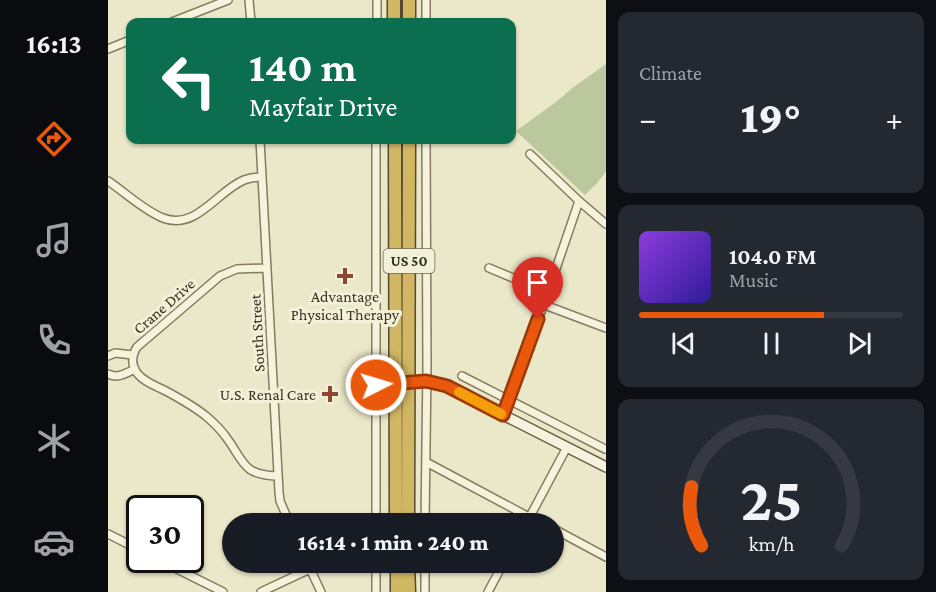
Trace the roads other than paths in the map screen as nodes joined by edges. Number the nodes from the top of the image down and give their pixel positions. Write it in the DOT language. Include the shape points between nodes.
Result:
graph roads {
  1 [pos="228,0"];
  2 [pos="249,0"];
  3 [pos="377,0"];
  4 [pos="394,0"];
  5 [pos="409,0"];
  6 [pos="426,0"];
  7 [pos="182,18"];
  8 [pos="251,18"];
  9 [pos="377,18"];
  10 [pos="394,18"];
  11 [pos="409,18"];
  12 [pos="426,18"];
  13 [pos="126,42"];
  14 [pos="108,49"];
  15 [pos="260,144"];
  16 [pos="376,144"];
  17 [pos="395,144"];
  18 [pos="409,144"];
  19 [pos="426,144"];
  20 [pos="530,154"];
  21 [pos="426,157"];
  22 [pos="409,158"];
  23 [pos="262,177"];
  24 [pos="108,182"];
  25 [pos="579,201"];
  26 [pos="606,224"];
  27 [pos="267,268"];
  28 [pos="489,268"];
  29 [pos="546,298"];
  30 [pos="606,328"];
  31 [pos="134,355"];
  32 [pos="108,356"];
  33 [pos="135,369"];
  34 [pos="108,374"];
  35 [pos="462,376"];
  36 [pos="426,381"];
  37 [pos="402,383"];
  38 [pos="376,385"];
  39 [pos="508,400"];
  40 [pos="503,415"];
  41 [pos="567,447"];
  42 [pos="606,448"];
  43 [pos="426,462"];
  44 [pos="602,465"];
  45 [pos="278,476"];
  46 [pos="285,513"];
  47 [pos="376,513"];
  48 [pos="396,513"];
  49 [pos="408,513"];
  50 [pos="425,513"];
  51 [pos="516,513"];
  52 [pos="532,513"];
  53 [pos="108,534"];
  54 [pos="564,535"];
  55 [pos="126,543"];
  56 [pos="606,557"];
  57 [pos="181,573"];
  58 [pos="296,573"];
  59 [pos="312,573"];
  60 [pos="376,573"];
  61 [pos="397,573"];
  62 [pos="408,573"];
  63 [pos="425,573"];
  64 [pos="499,573"];
  65 [pos="208,589"];
  66 [pos="491,591"];
  67 [pos="223,592"];
  68 [pos="261,592"];
  69 [pos="321,592"];
  70 [pos="376,592"];
  71 [pos="397,592"];
  72 [pos="409,592"];
  73 [pos="425,592"];
  1 -- 7 [label="street"];
  2 -- 8 [label="street"];
  3 -- 9 [label="street"];
  4 -- 10 [label="highway"];
  5 -- 11 [label="highway"];
  6 -- 12 [label="street"];
  13 -- 14 [label="street"];
  15 -- 23 [label="street, South Street"];
  16 -- 38 [label="street"];
  17 -- 37 [label="highway, US 50"];
  18 -- 22 [label="highway, US 50"];
  19 -- 21 [label="street"];
  20 -- 25 [label="street"];
  21 -- 22 [label="street"];
  21 -- 36 [label="street"];
  22 -- 37 [label="highway, US 50"];
  23 -- 24 [label="street" via="245,179 200,212 174,220 158,216"];
  23 -- 27 [label="street, South Street"];
  25 -- 26 [label="street"];
  25 -- 29 [label="street"];
  27 -- 31 [label="street, Crane Drive" via="237,269 220,276 151,334"];
  27 -- 45 [label="street, South Street"];
  28 -- 29 [label="street" via="542,290"];
  29 -- 30 [label="street" via="550,307"];
  29 -- 39 [label="street"];
  31 -- 32 [label="street"];
  31 -- 33 [label="street, Crane Drive"];
  33 -- 34 [label="street" via="120,376"];
  33 -- 45 [label="street" via="142,378 188,403 213,423 248,469"];
  35 -- 39 [label="street"];
  36 -- 37 [label="street"];
  36 -- 40 [label="street" via="447,386"];
  36 -- 43 [label="street"];
  37 -- 38 [label="street"];
  37 -- 48 [label="highway, US 50"];
  37 -- 49 [label="highway, US 50"];
  38 -- 47 [label="street"];
  39 -- 40 [label="street"];
  39 -- 42 [label="street"];
  40 -- 41 [label="street"];
  41 -- 44 [label="street"];
  41 -- 52 [label="street"];
  42 -- 44 [label="street"];
  43 -- 50 [label="street"];
  43 -- 51 [label="street"];
  45 -- 46 [label="street, South Street"];
  53 -- 55 [label="street"];
  54 -- 56 [label="street"];
  57 -- 65 [label="street"];
  58 -- 68 [label="street"];
  59 -- 69 [label="street"];
  60 -- 70 [label="street"];
  61 -- 71 [label="highway"];
  62 -- 72 [label="highway"];
  63 -- 73 [label="street"];
  64 -- 66 [label="street"];
  65 -- 67 [label="street"];
}
